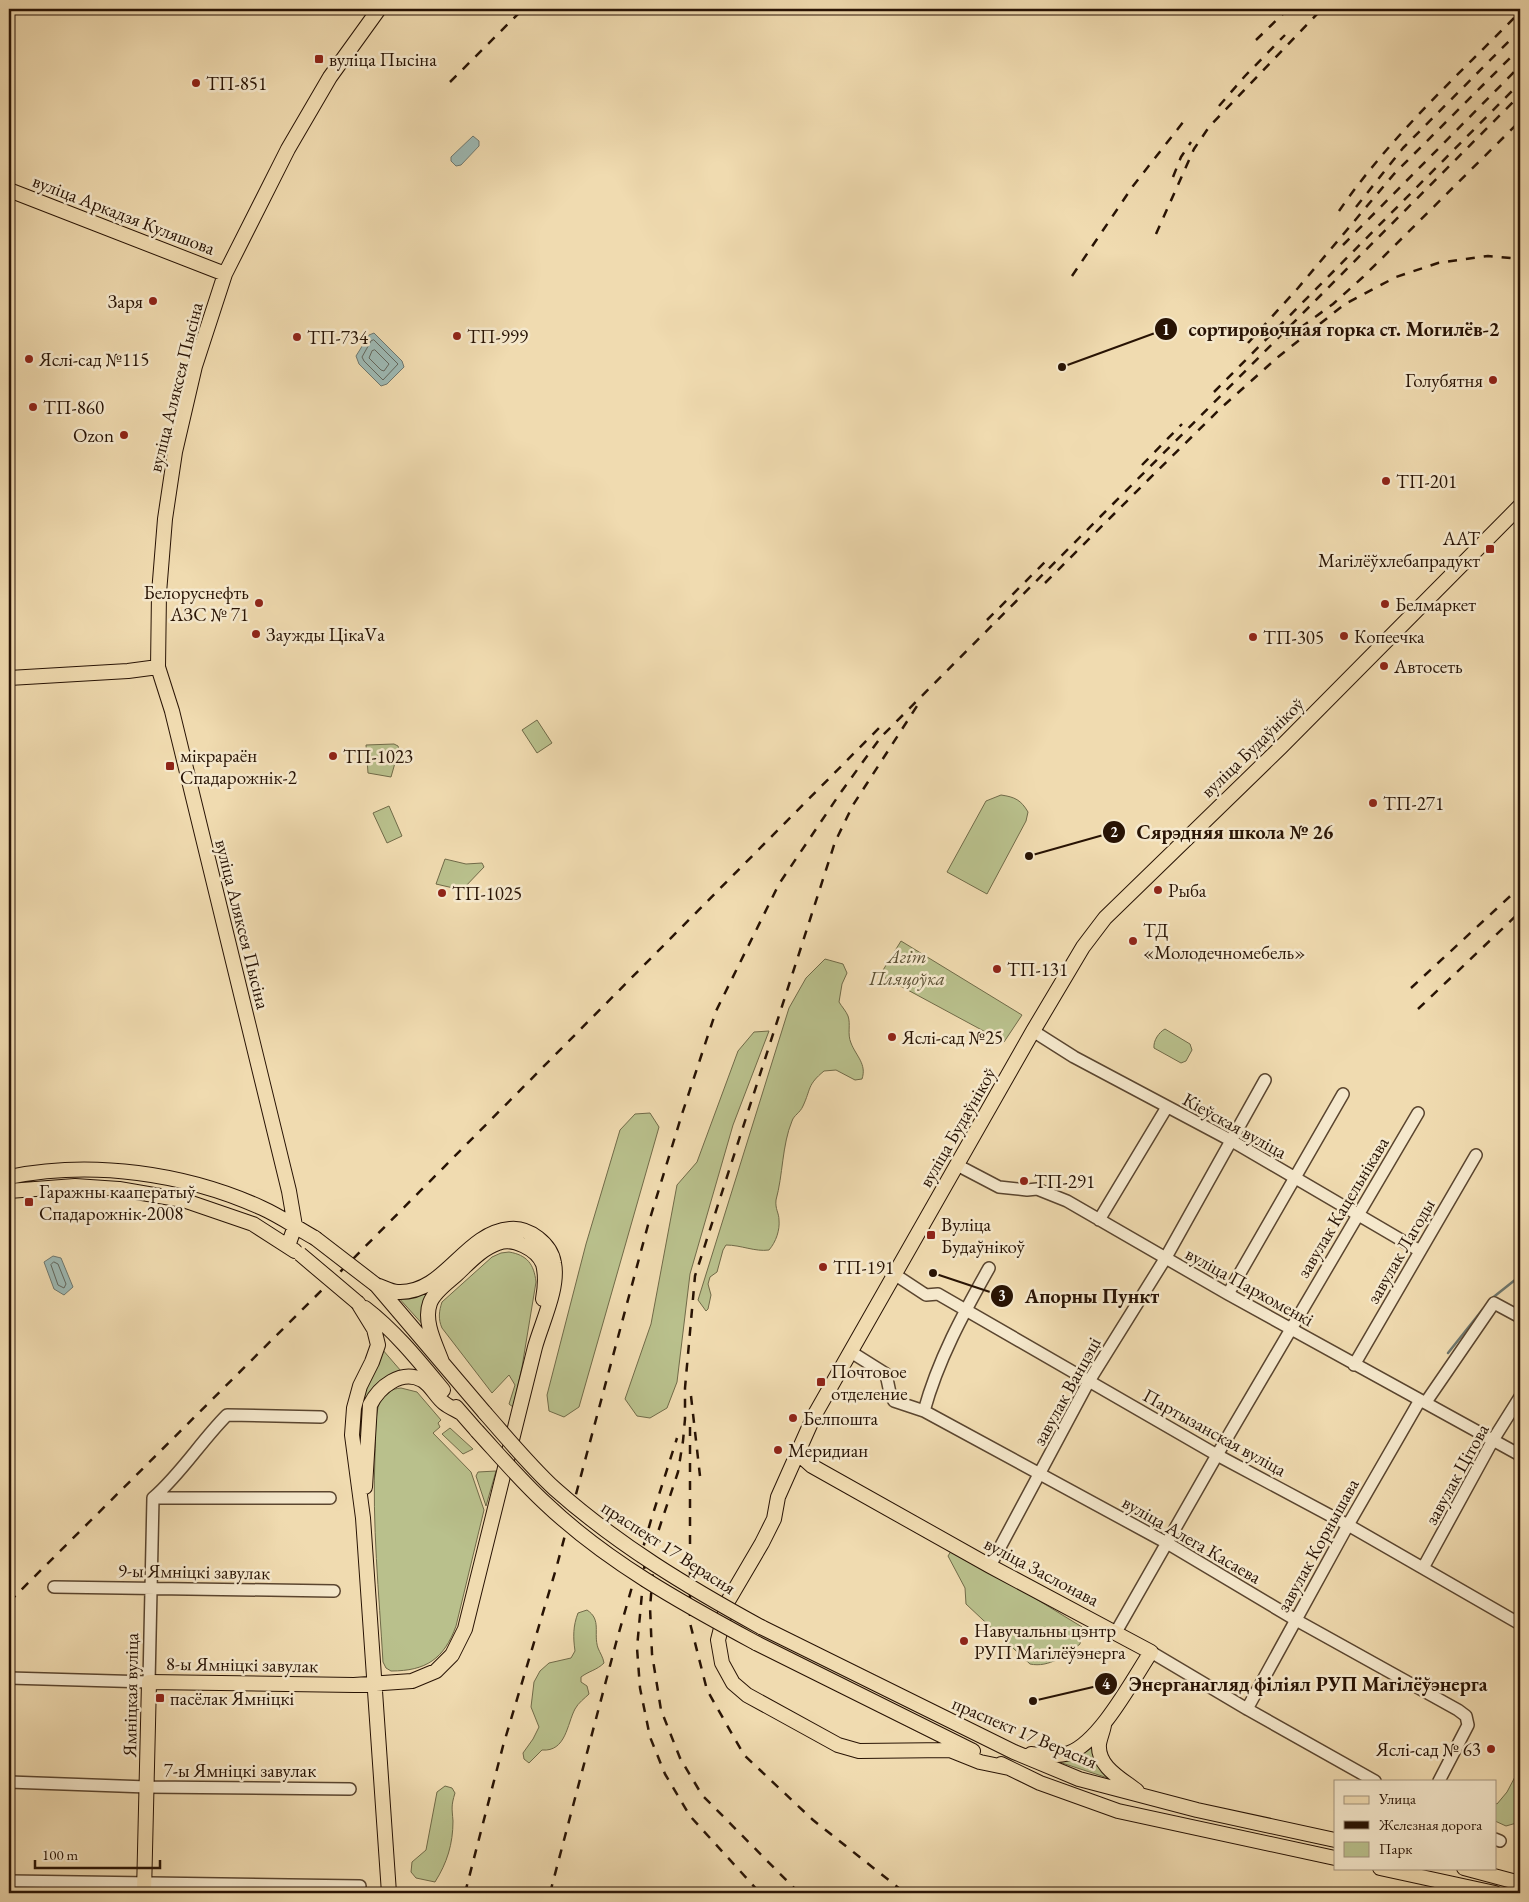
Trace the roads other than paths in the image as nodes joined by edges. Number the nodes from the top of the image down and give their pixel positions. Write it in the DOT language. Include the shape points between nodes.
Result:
graph roads {
  1 [pos="380,9"];
  2 [pos="9,190"];
  3 [pos="225,274"];
  4 [pos="1520,506"];
  5 [pos="158,667"];
  6 [pos="9,678"];
  7 [pos="1033,1031"];
  8 [pos="1265,1080"];
  9 [pos="1343,1094"];
  10 [pos="1167,1107"];
  11 [pos="1418,1113"];
  12 [pos="1232,1141"];
  13 [pos="1476,1155"];
  14 [pos="957,1165"];
  15 [pos="9,1178"];
  16 [pos="1295,1179"];
  17 [pos="289,1190"];
  18 [pos="9,1191"];
  19 [pos="264,1209"];
  20 [pos="1358,1215"];
  21 [pos="1100,1220"];
  22 [pos="295,1226"];
  23 [pos="288,1246"];
  24 [pos="1420,1250"];
  25 [pos="1165,1258"];
  26 [pos="988,1268"];
  27 [pos="894,1274"];
  28 [pos="376,1285"];
  29 [pos="1228,1294"];
  30 [pos="358,1303"];
  31 [pos="965,1309"];
  32 [pos="1520,1317"];
  33 [pos="1291,1328"];
  34 [pos="538,1336"];
  35 [pos="851,1352"];
  36 [pos="442,1362"];
  37 [pos="1354,1364"];
  38 [pos="1089,1381"];
  39 [pos="1520,1397"];
  40 [pos="1423,1401"];
  41 [pos="924,1411"];
  42 [pos="461,1413"];
  43 [pos="321,1417"];
  44 [pos="1494,1440"];
  45 [pos="799,1452"];
  46 [pos="1217,1455"];
  47 [pos="1520,1455"];
  48 [pos="1039,1474"];
  49 [pos="153,1498"];
  50 [pos="330,1498"];
  51 [pos="363,1518"];
  52 [pos="1348,1525"];
  53 [pos="1167,1543"];
  54 [pos="990,1566"];
  55 [pos="1423,1568"];
  56 [pos="54,1587"];
  57 [pos="151,1588"];
  58 [pos="334,1591"];
  59 [pos="1296,1620"];
  60 [pos="1520,1624"];
  61 [pos="1116,1632"];
  62 [pos="1151,1652"];
  63 [pos="9,1678"];
  64 [pos="149,1682"];
  65 [pos="374,1682"];
  66 [pos="1247,1709"];
  67 [pos="1105,1722"];
  68 [pos="1014,1752"];
  69 [pos="1009,1768"];
  70 [pos="1373,1780"];
  71 [pos="1440,1780"];
  72 [pos="9,1782"];
  73 [pos="146,1787"];
  74 [pos="350,1789"];
  75 [pos="1144,1796"];
  76 [pos="1334,1840"];
  77 [pos="1334,1858"];
  78 [pos="1389,1870"];
  79 [pos="1471,1870"];
  80 [pos="9,1881"];
  81 [pos="1520,1883"];
  82 [pos="360,1886"];
  83 [pos="144,1889"];
  84 [pos="389,1893"];
  85 [pos="1495,1893"];
  1 -- 3 [label="main road, вуліца Аляксея Пысіна" via="330,78 288,149"];
  2 -- 3 [label="main road, вуліца Аркадзя Куляшова"];
  3 -- 5 [label="main road, вуліца Аляксея Пысіна" via="195,366 175,452 159,593"];
  4 -- 7 [label="main road, вуліца Будаўнікоў" via="1281,747 1105,918 1083,946"];
  5 -- 6 [label="main road"];
  5 -- 17 [label="main road, вуліца Аляксея Пысіна" via="172,711"];
  7 -- 10 [label="street, Кіеўская вуліца"];
  7 -- 14 [label="main road, вуліца Будаўнікоў"];
  8 -- 12 [label="street, завулак Ванцэці"];
  9 -- 16 [label="street"];
  10 -- 12 [label="street, Кіеўская вуліца"];
  10 -- 21 [label="street"];
  11 -- 20 [label="street, завулак Кацельнікава"];
  12 -- 16 [label="street, Кіеўская вуліца"];
  12 -- 25 [label="street, завулак Ванцэці"];
  13 -- 24 [label="street, завулак Лагоды"];
  14 -- 21 [label="street, вуліца Пархоменкі" via="999,1187 1037,1189 1054,1195"];
  14 -- 27 [label="main road, вуліца Будаўнікоў"];
  15 -- 19 [label="main road, праспект 17 Верасня" via="74,1170 120,1172 184,1181"];
  16 -- 20 [label="street, Кіеўская вуліца"];
  16 -- 29 [label="street"];
  17 -- 19 [label="main road" via="286,1204 279,1209"];
  17 -- 22 [label="main road, вуліца Аляксея Пысіна"];
  18 -- 23 [label="main road, праспект 17 Верасня" via="75,1186 119,1189 182,1200 254,1224"];
  19 -- 22 [label="main road, праспект 17 Верасня"];
  20 -- 24 [label="street, Кіеўская вуліца"];
  20 -- 33 [label="street, завулак Кацельнікава"];
  21 -- 25 [label="street, вуліца Пархоменкі"];
  22 -- 23 [label="main road, вуліца Аляксея Пысіна"];
  22 -- 28 [label="main road, праспект 17 Верасня, bridge"];
  23 -- 30 [label="main road, праспект 17 Верасня, bridge"];
  24 -- 37 [label="street, завулак Лагоды"];
  25 -- 29 [label="street, вуліца Пархоменкі"];
  25 -- 38 [label="street, завулак Ванцэці"];
  26 -- 31 [label="street"];
  27 -- 31 [label="street, Партызанская вуліца" via="926,1295 938,1294"];
  27 -- 35 [label="main road, вуліца Будаўнікоў"];
  28 -- 34 [label="main road" via="398,1292 421,1288 478,1241 511,1229 530,1232 546,1244 554,1262 555,1283"];
  28 -- 36 [label="main road, праспект 17 Верасня"];
  29 -- 33 [label="street, вуліца Пархоменкі"];
  30 -- 42 [label="main road, праспект 17 Верасня" via="384,1323"];
  30 -- 51 [label="main road" via="374,1329 378,1345 354,1408 352,1434"];
  31 -- 38 [label="street, Партызанская вуліца"];
  31 -- 41 [label="street" via="931,1386"];
  32 -- 40 [label="street, завулак Корнышава" via="1494,1303"];
  33 -- 37 [label="street, вуліца Пархоменкі"];
  33 -- 46 [label="street, завулак Кацельнікава"];
  34 -- 36 [label="main road" via="545,1284 542,1264 521,1244 500,1242 484,1250 430,1302 430,1328"];
  34 -- 65 [label="main road, 8-ы Ямніцкі завулак" via="464,1629 452,1655 436,1671 412,1681"];
  35 -- 41 [label="street, вуліца Алега Касаева" via="886,1374 894,1401"];
  35 -- 45 [label="main road, вуліца Будаўнікоў" via="814,1416"];
  36 -- 68 [label="main road, праспект 17 Верасня, bridge" via="554,1488 609,1534 695,1591"];
  37 -- 40 [label="street, вуліца Пархоменкі"];
  38 -- 46 [label="street, Партызанская вуліца"];
  38 -- 48 [label="street, завулак Ванцэці"];
  39 -- 44 [label="street, завулак Цітова"];
  40 -- 44 [label="street, вуліца Пархоменкі"];
  40 -- 52 [label="street, завулак Корнышава"];
  41 -- 48 [label="street, вуліца Алега Касаева"];
  42 -- 51 [label="main road" via="444,1403 423,1381 414,1378 391,1381 376,1392 370,1405"];
  42 -- 69 [label="main road, праспект 17 Верасня, bridge" via="544,1503 596,1546 674,1599 756,1644"];
  43 -- 49 [label="street" via="227,1414"];
  44 -- 47 [label="street, вуліца Пархоменкі"];
  44 -- 55 [label="street, завулак Цітова"];
  45 -- 54 [label="main road, вуліца Заслонава" via="812,1466"];
  45 -- 69 [label="main road, вуліца Будаўнікоў" via="778,1497 774,1519 728,1601 718,1640 722,1663 732,1683 747,1695 838,1744 859,1751 950,1750 980,1762"];
  46 -- 52 [label="street, Партызанская вуліца"];
  46 -- 53 [label="street, завулак Кацельнікава"];
  48 -- 53 [label="street, вуліца Алега Касаева"];
  48 -- 54 [label="street, завулак Ванцэці"];
  49 -- 50 [label="street"];
  49 -- 57 [label="street, Ямніцкая вуліца"];
  51 -- 65 [label="main road"];
  52 -- 55 [label="street, Партызанская вуліца"];
  52 -- 59 [label="street, завулак Корнышава"];
  53 -- 59 [label="street, вуліца Алега Касаева"];
  53 -- 61 [label="street, завулак Кацельнікава"];
  54 -- 61 [label="main road, вуліца Заслонава"];
  55 -- 60 [label="street, Партызанская вуліца"];
  56 -- 57 [label="street, 9-ы Ямніцкі завулак"];
  57 -- 58 [label="street, 9-ы Ямніцкі завулак"];
  57 -- 64 [label="street, Ямніцкая вуліца"];
  59 -- 66 [label="street, завулак Корнышава"];
  59 -- 71 [label="street, вуліца Алега Касаева" via="1466,1716 1468,1725"];
  61 -- 62 [label="main road, вуліца Заслонава"];
  62 -- 66 [label="street, вуліца Заслонава"];
  62 -- 67 [label="main road"];
  63 -- 64 [label="street, 8-ы Ямніцкі завулак"];
  64 -- 65 [label="main road, 8-ы Ямніцкі завулак" via="354,1685"];
  64 -- 73 [label="main road, Ямніцкая вуліца"];
  65 -- 84 [label="main road"];
  66 -- 70 [label="street, вуліца Заслонава"];
  67 -- 68 [label="main road" via="1085,1743 1069,1753 1048,1756"];
  67 -- 75 [label="main road" via="1099,1745 1103,1762 1111,1772"];
  68 -- 75 [label="main road, праспект 17 Верасня" via="1079,1778"];
  69 -- 77 [label="main road, праспект 17 Верасня" via="1040,1784 1118,1811"];
  72 -- 73 [label="street, 7-ы Ямніцкі завулак"];
  73 -- 74 [label="street, 7-ы Ямніцкі завулак"];
  73 -- 83 [label="main road, Ямніцкая вуліца"];
  75 -- 76 [label="main road, праспект 17 Верасня"];
  78 -- 85 [label="main road"];
  79 -- 81 [label="main road"];
  80 -- 83 [label="street"];
  82 -- 83 [label="street"];
}
